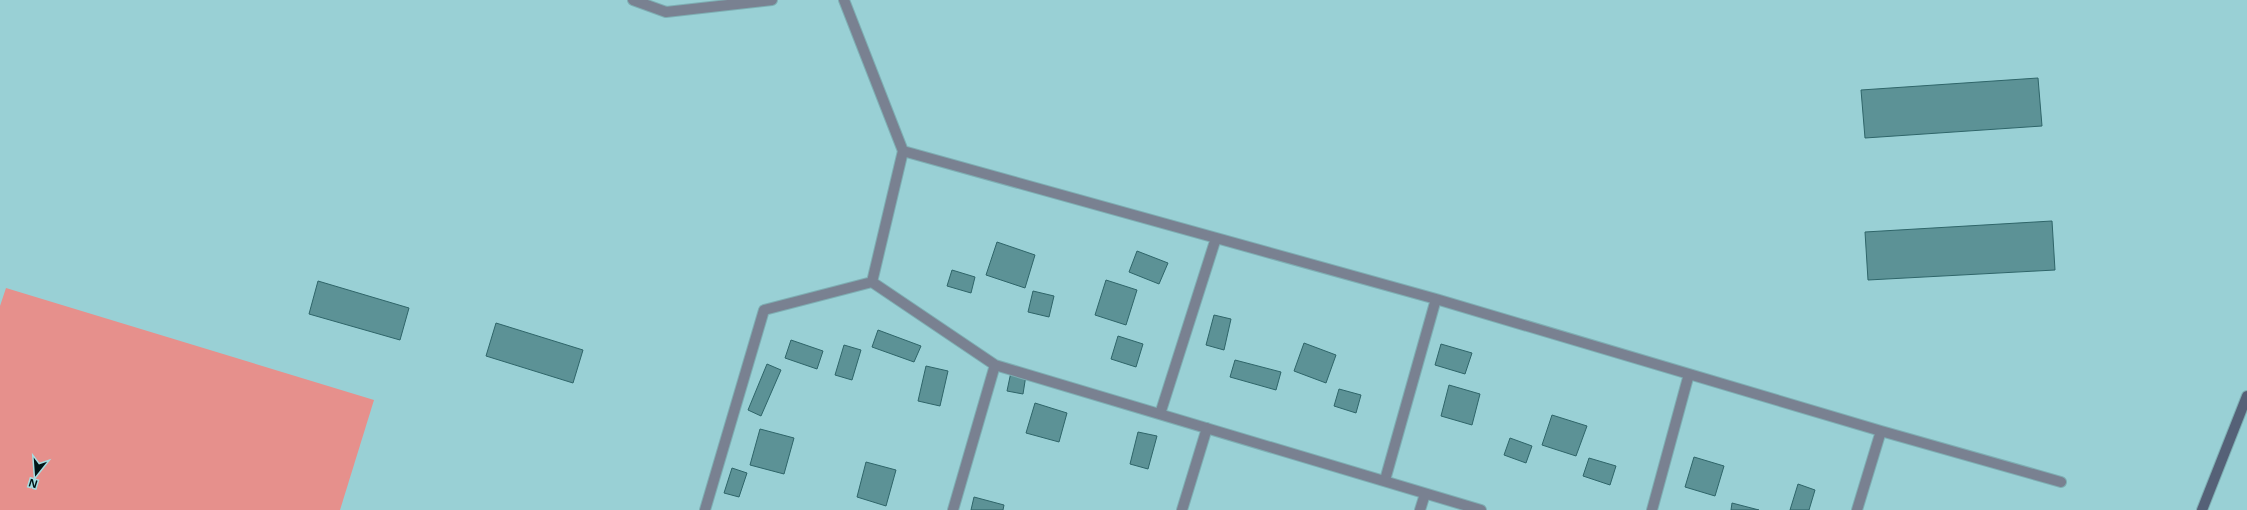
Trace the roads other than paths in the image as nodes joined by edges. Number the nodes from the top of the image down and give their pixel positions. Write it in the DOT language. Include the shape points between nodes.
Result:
graph roads {
  1 [pos="633,0"];
  2 [pos="772,0"];
  3 [pos="844,0"];
  4 [pos="903,151"];
  5 [pos="1216,238"];
  6 [pos="872,282"];
  7 [pos="1436,299"];
  8 [pos="994,365"];
  9 [pos="1689,374"];
  10 [pos="2247,396"];
  11 [pos="1160,414"];
  12 [pos="1207,428"];
  13 [pos="1881,431"];
  14 [pos="1385,480"];
  15 [pos="2061,482"];
  16 [pos="1425,494"];
  17 [pos="705,510"];
  18 [pos="953,510"];
  19 [pos="1182,510"];
  20 [pos="1420,510"];
  21 [pos="1481,510"];
  22 [pos="1652,510"];
  23 [pos="1857,510"];
  24 [pos="2202,510"];
  1 -- 2 [label="street" via="666,12"];
  3 -- 4 [label="street"];
  4 -- 5 [label="street"];
  4 -- 6 [label="street"];
  5 -- 7 [label="street"];
  5 -- 11 [label="street"];
  6 -- 8 [label="street"];
  6 -- 17 [label="street" via="764,310"];
  7 -- 9 [label="street"];
  7 -- 14 [label="street"];
  8 -- 11 [label="street"];
  8 -- 18 [label="street"];
  9 -- 13 [label="street"];
  9 -- 22 [label="street"];
  10 -- 24 [label="main road"];
  11 -- 12 [label="street"];
  12 -- 14 [label="street"];
  12 -- 19 [label="street"];
  13 -- 15 [label="street"];
  13 -- 23 [label="street"];
  14 -- 16 [label="street"];
  16 -- 20 [label="street"];
  16 -- 21 [label="street"];
}
